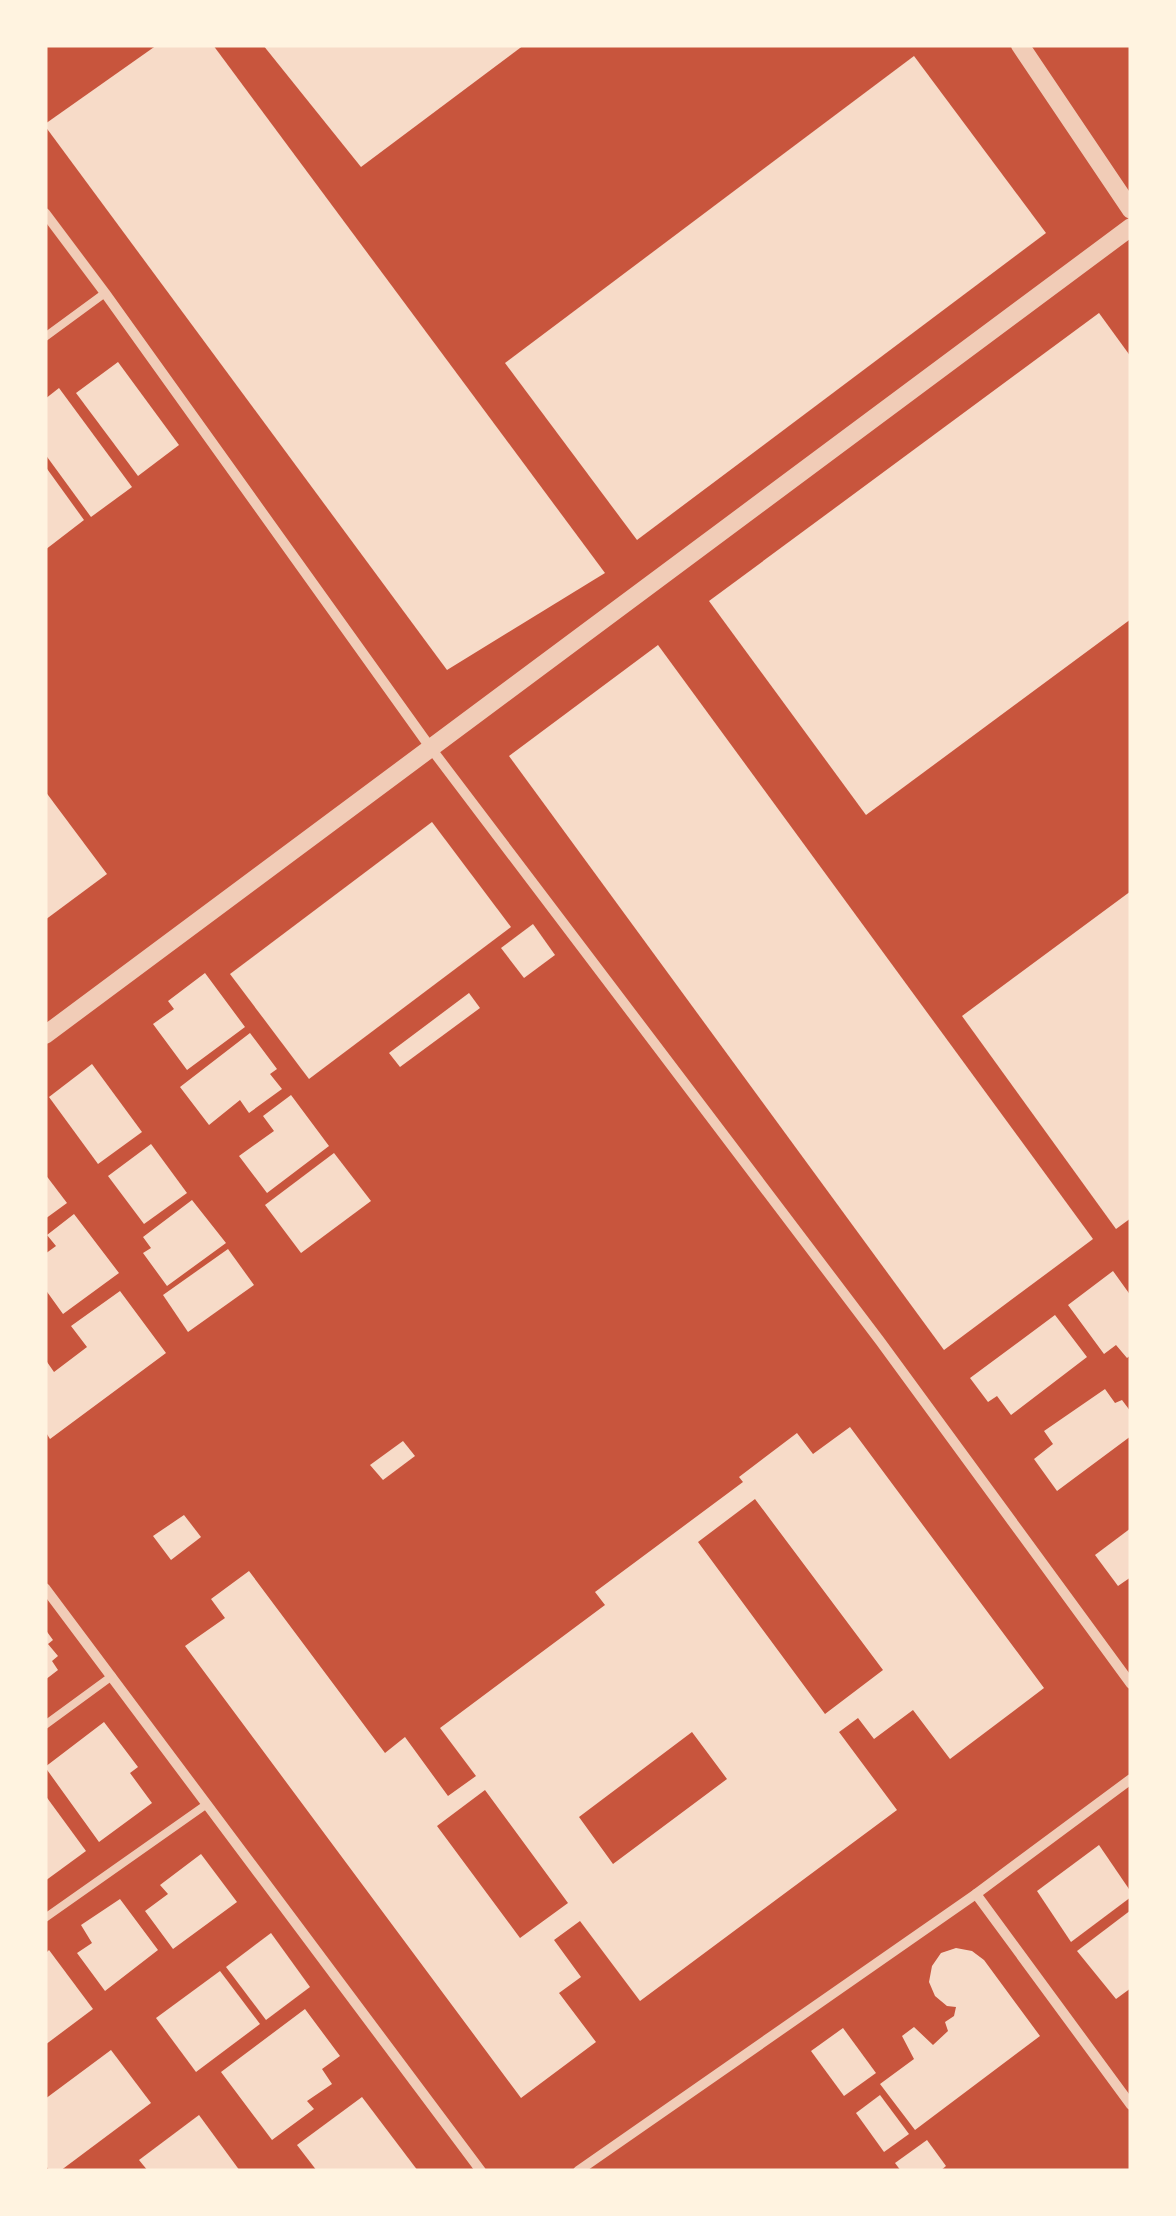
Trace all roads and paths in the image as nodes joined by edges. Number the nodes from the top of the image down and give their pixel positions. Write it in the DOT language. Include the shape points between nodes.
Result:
graph roads {
  1 [pos="1020,45"];
  2 [pos="1131,210"];
  3 [pos="45,214"];
  4 [pos="1131,227"];
  5 [pos="105,292"];
  6 [pos="45,337"];
  7 [pos="430,747"];
  8 [pos="45,1035"];
  9 [pos="45,1588"];
  10 [pos="112,1676"];
  11 [pos="1131,1684"];
  12 [pos="45,1725"];
  13 [pos="1131,1779"];
  14 [pos="207,1804"];
  15 [pos="976,1894"];
  16 [pos="45,1918"];
  17 [pos="1131,2105"];
  18 [pos="481,2171"];
  19 [pos="578,2171"];
  1 -- 2 [label="street"];
  3 -- 5 [label="street"];
  4 -- 7 [label="street"];
  5 -- 6 [label="lane"];
  5 -- 7 [label="street"];
  7 -- 8 [label="street"];
  7 -- 11 [label="street"];
  9 -- 10 [label="street"];
  10 -- 12 [label="lane"];
  10 -- 14 [label="street"];
  13 -- 15 [label="street"];
  14 -- 16 [label="lane"];
  14 -- 18 [label="street"];
  15 -- 17 [label="street"];
  15 -- 19 [label="street"];
}
